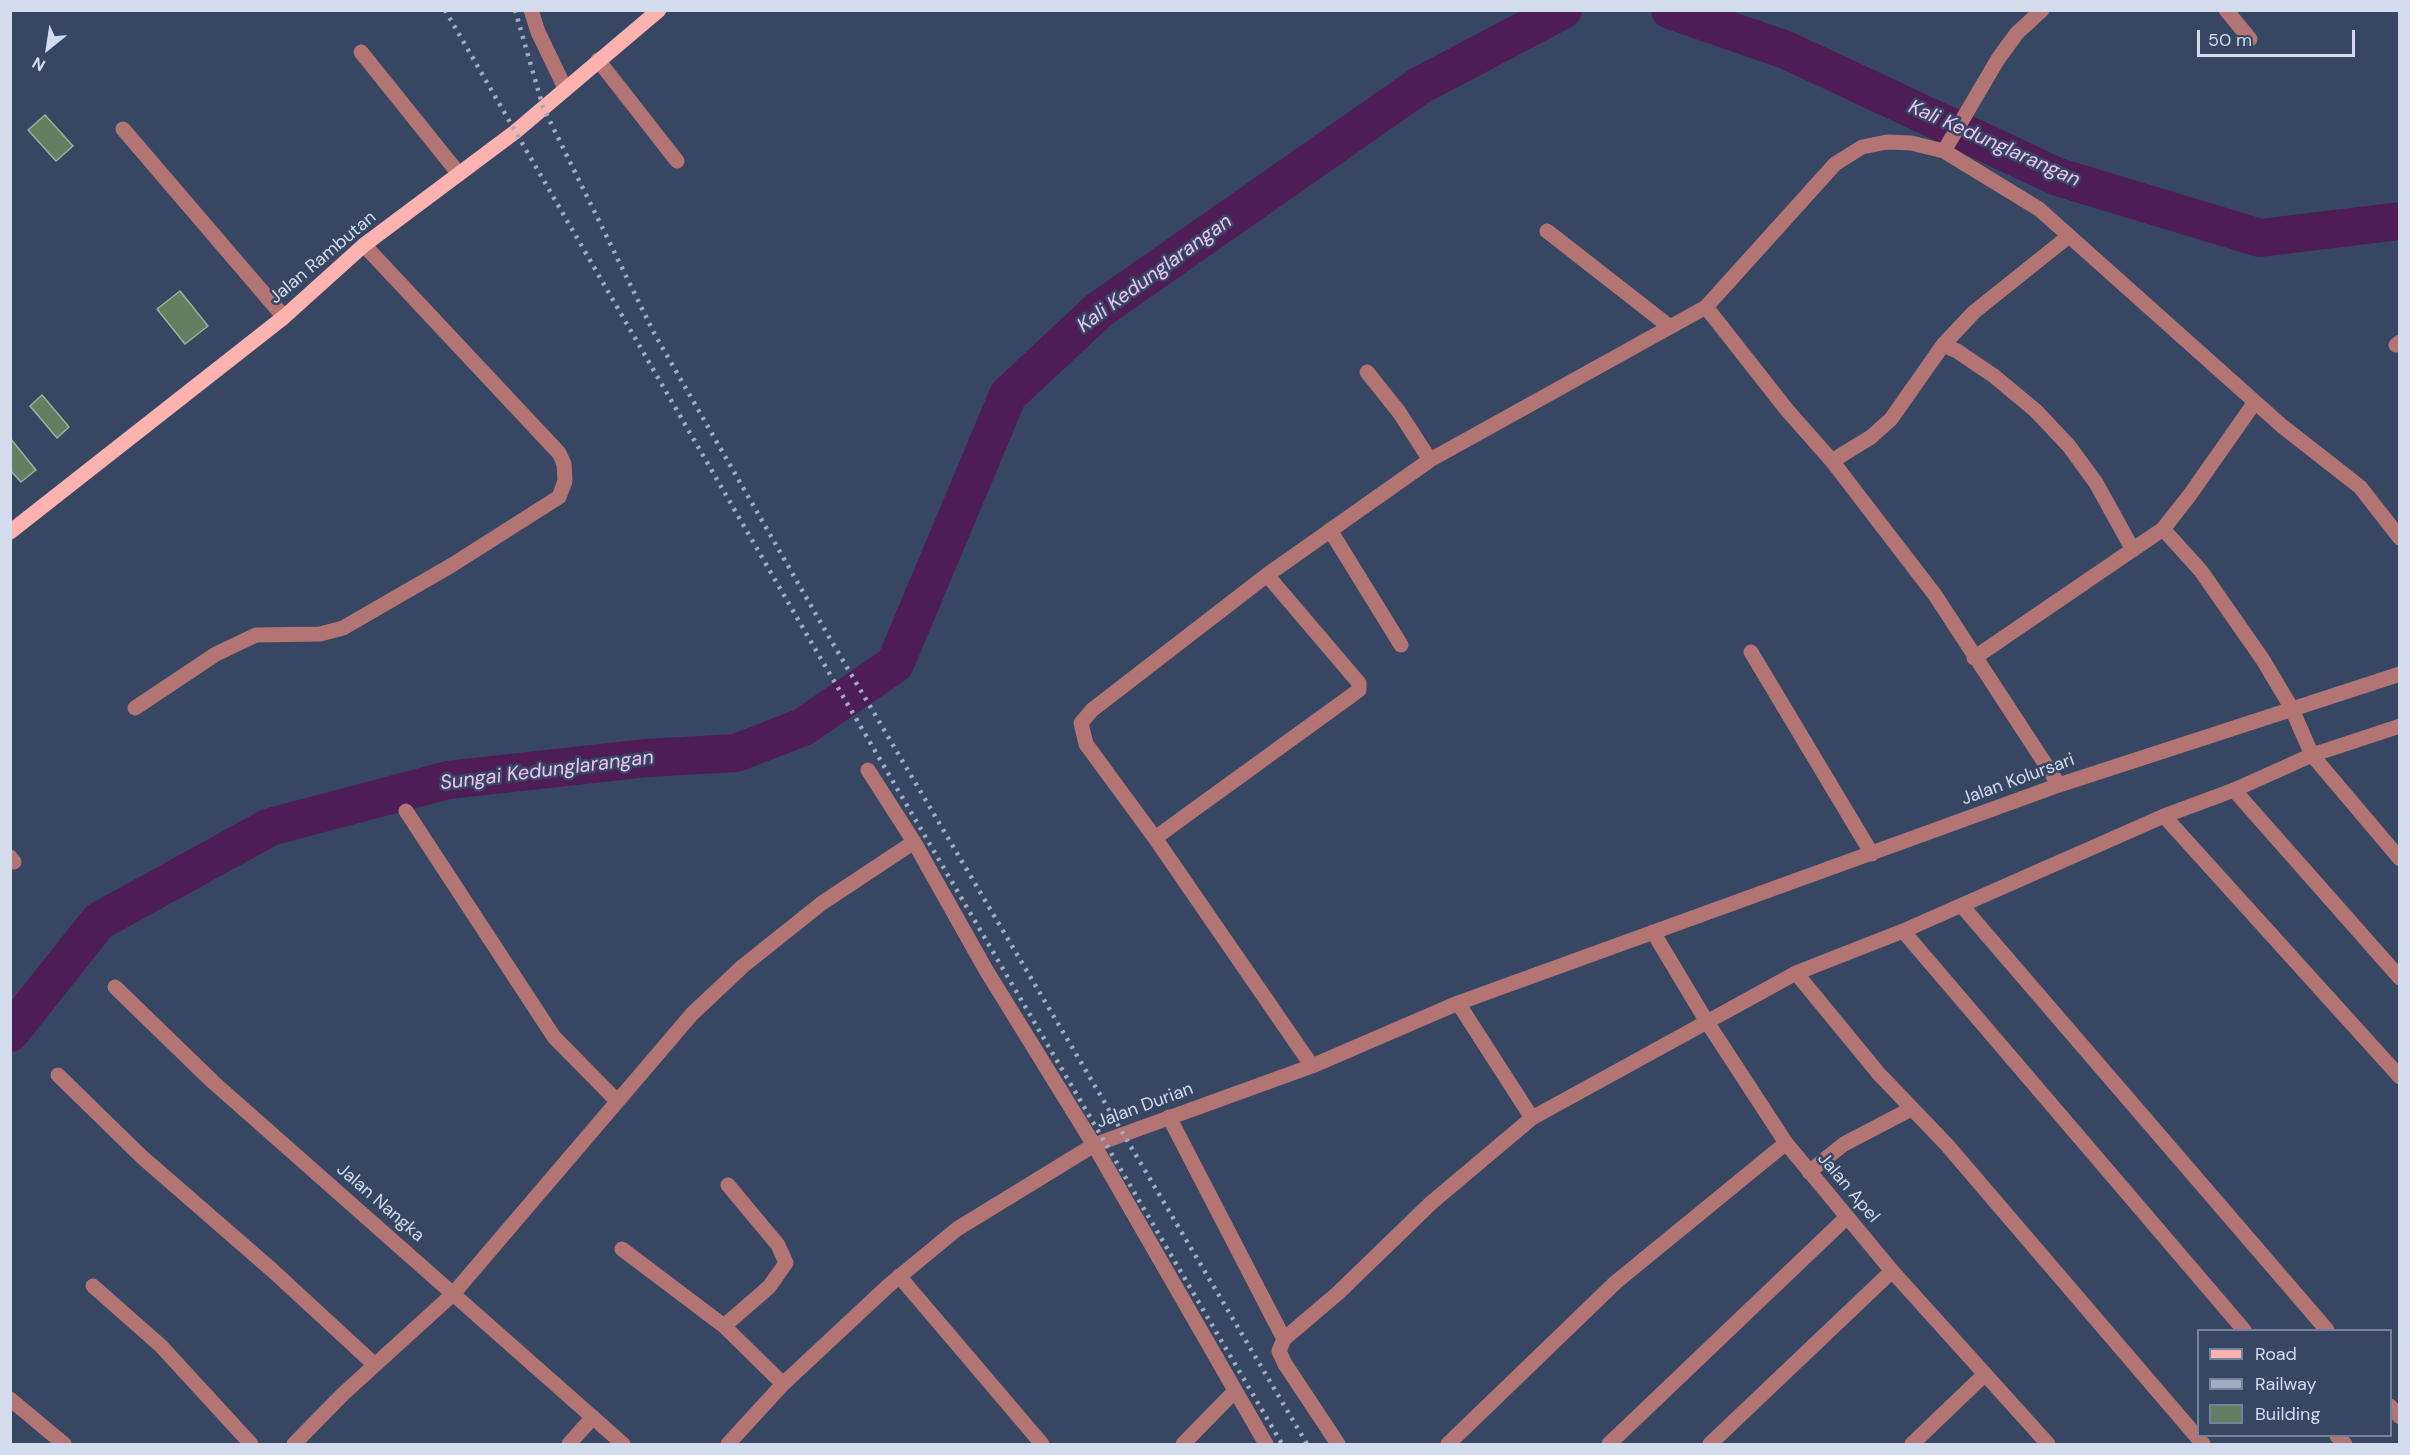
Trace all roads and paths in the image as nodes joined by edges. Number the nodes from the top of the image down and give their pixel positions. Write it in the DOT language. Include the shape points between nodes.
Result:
graph roads {
  1 [pos="531,10"];
  2 [pos="659,10"];
  3 [pos="2042,10"];
  4 [pos="2226,10"];
  5 [pos="2250,39"];
  6 [pos="362,52"];
  7 [pos="598,60"];
  8 [pos="565,88"];
  9 [pos="123,129"];
  10 [pos="1947,147"];
  11 [pos="677,161"];
  12 [pos="459,174"];
  13 [pos="1547,231"];
  14 [pos="2069,236"];
  15 [pos="364,245"];
  16 [pos="1706,307"];
  17 [pos="284,317"];
  18 [pos="1670,327"];
  19 [pos="1943,345"];
  20 [pos="1367,372"];
  21 [pos="2255,402"];
  22 [pos="1430,460"];
  23 [pos="1833,461"];
  24 [pos="2163,529"];
  25 [pos="1330,530"];
  26 [pos="10,532"];
  27 [pos="2400,538"];
  28 [pos="2133,550"];
  29 [pos="1267,575"];
  30 [pos="1401,645"];
  31 [pos="1751,652"];
  32 [pos="1974,658"];
  33 [pos="2400,674"];
  34 [pos="135,708"];
  35 [pos="2293,713"];
  36 [pos="2400,726"];
  37 [pos="2310,749"];
  38 [pos="868,770"];
  39 [pos="2059,785"];
  40 [pos="2234,790"];
  41 [pos="406,811"];
  42 [pos="2164,816"];
  43 [pos="1155,838"];
  44 [pos="914,842"];
  45 [pos="1872,854"];
  46 [pos="2400,859"];
  47 [pos="1962,906"];
  48 [pos="1903,931"];
  49 [pos="1653,932"];
  50 [pos="1796,974"];
  51 [pos="2400,978"];
  52 [pos="115,987"];
  53 [pos="1461,1008"];
  54 [pos="1703,1015"];
  55 [pos="1312,1066"];
  56 [pos="58,1075"];
  57 [pos="2400,1077"];
  58 [pos="616,1100"];
  59 [pos="1911,1109"];
  60 [pos="1169,1117"];
  61 [pos="1532,1118"];
  62 [pos="1786,1143"];
  63 [pos="1094,1145"];
  64 [pos="1809,1172"];
  65 [pos="728,1185"];
  66 [pos="1847,1217"];
  67 [pos="622,1249"];
  68 [pos="1892,1271"];
  69 [pos="899,1276"];
  70 [pos="93,1286"];
  71 [pos="453,1293"];
  72 [pos="724,1326"];
  73 [pos="2243,1329"];
  74 [pos="2325,1329"];
  75 [pos="1284,1339"];
  76 [pos="375,1365"];
  77 [pos="1984,1374"];
  78 [pos="783,1384"];
  79 [pos="1234,1392"];
  80 [pos="10,1399"];
  81 [pos="593,1417"];
  82 [pos="2197,1437"];
  83 [pos="64,1444"];
  84 [pos="251,1444"];
  85 [pos="294,1444"];
  86 [pos="568,1444"];
  87 [pos="623,1444"];
  88 [pos="728,1444"];
  89 [pos="1042,1444"];
  90 [pos="1183,1444"];
  91 [pos="1266,1444"];
  92 [pos="1338,1444"];
  93 [pos="1448,1444"];
  94 [pos="1609,1444"];
  95 [pos="1710,1444"];
  96 [pos="1912,1444"];
  97 [pos="2048,1444"];
  1 -- 8 [label="street"];
  2 -- 7 [label="main road, Jalan Rambutan"];
  3 -- 10 [label="street" via="2018,33"];
  4 -- 5 [label="street"];
  6 -- 12 [label="street"];
  7 -- 8 [label="main road, Jalan Rambutan"];
  7 -- 11 [label="street"];
  8 -- 12 [label="main road, Jalan Rambutan"];
  9 -- 17 [label="street"];
  10 -- 14 [label="street" via="2039,209"];
  10 -- 16 [label="street" via="1887,142 1862,147 1835,164"];
  12 -- 15 [label="main road, Jalan Rambutan"];
  13 -- 18 [label="street"];
  14 -- 19 [label="street" via="1974,312"];
  14 -- 21 [label="street"];
  15 -- 17 [label="main road, Jalan Rambutan"];
  15 -- 34 [label="street" via="559,453 565,481 559,496 452,565 343,628 320,634 256,635 216,654"];
  16 -- 18 [label="street"];
  16 -- 23 [label="street" via="1787,410"];
  17 -- 26 [label="main road, Jalan Rambutan"];
  18 -- 22 [label="street"];
  19 -- 23 [label="street" via="1891,419"];
  19 -- 28 [label="street" via="1994,376 2036,411 2069,446 2107,501"];
  20 -- 22 [label="street"];
  21 -- 24 [label="street"];
  21 -- 27 [label="street" via="2360,487"];
  22 -- 25 [label="street"];
  23 -- 32 [label="street" via="1935,595"];
  24 -- 28 [label="street"];
  24 -- 35 [label="street" via="2201,572 2263,660"];
  25 -- 29 [label="street"];
  25 -- 30 [label="street"];
  28 -- 32 [label="street"];
  29 -- 43 [label="street" via="1092,710 1081,723 1086,744"];
  29 -- 43 [label="street" via="1359,683 1359,690"];
  31 -- 45 [label="street"];
  32 -- 39 [label="street"];
  33 -- 35 [label="street, Jalan Kolursari"];
  35 -- 37 [label="street"];
  35 -- 39 [label="street, Jalan Kolursari"];
  36 -- 37 [label="street"];
  37 -- 40 [label="street"];
  37 -- 46 [label="street"];
  38 -- 44 [label="street"];
  39 -- 45 [label="street, Jalan Kolursari"];
  40 -- 42 [label="street"];
  40 -- 51 [label="street"];
  41 -- 58 [label="street" via="554,1037"];
  42 -- 47 [label="street"];
  42 -- 57 [label="street"];
  43 -- 55 [label="street"];
  44 -- 58 [label="street" via="822,903 743,966 692,1014"];
  44 -- 63 [label="street" via="986,970"];
  45 -- 49 [label="street, Jalan Kolursari"];
  47 -- 48 [label="street"];
  47 -- 74 [label="street"];
  48 -- 50 [label="street"];
  48 -- 73 [label="street"];
  49 -- 53 [label="street, Jalan Durian"];
  49 -- 54 [label="street, Jalan Apel"];
  50 -- 54 [label="street"];
  50 -- 59 [label="street"];
  52 -- 71 [label="street, Jalan Nangka" via="213,1082"];
  53 -- 55 [label="street, Jalan Durian"];
  53 -- 61 [label="street"];
  54 -- 61 [label="street"];
  54 -- 62 [label="street, Jalan Apel"];
  55 -- 60 [label="street, Jalan Durian"];
  56 -- 76 [label="street" via="142,1157"];
  58 -- 71 [label="street"];
  59 -- 64 [label="street" via="1844,1144"];
  59 -- 82 [label="street" via="1947,1145"];
  60 -- 63 [label="street, Jalan Durian"];
  60 -- 75 [label="street"];
  61 -- 75 [label="street" via="1431,1203"];
  62 -- 64 [label="street, Jalan Apel"];
  62 -- 93 [label="street" via="1617,1282"];
  63 -- 69 [label="street, Jalan Durian" via="957,1229"];
  63 -- 79 [label="street"];
  64 -- 66 [label="street, Jalan Apel"];
  65 -- 72 [label="street" via="778,1245 786,1263 769,1287"];
  66 -- 68 [label="street, Jalan Apel"];
  66 -- 94 [label="street"];
  67 -- 72 [label="street"];
  68 -- 77 [label="street, Jalan Apel"];
  68 -- 95 [label="street"];
  69 -- 78 [label="street, Jalan Durian"];
  69 -- 89 [label="street"];
  70 -- 84 [label="street" via="161,1346"];
  71 -- 76 [label="street"];
  71 -- 81 [label="street, Jalan Nangka"];
  72 -- 78 [label="street"];
  75 -- 92 [label="street" via="1279,1351 1285,1364"];
  76 -- 85 [label="street"];
  77 -- 96 [label="street"];
  77 -- 97 [label="street, Jalan Apel"];
  78 -- 88 [label="street, Jalan Durian"];
  79 -- 90 [label="street"];
  79 -- 91 [label="street"];
  80 -- 83 [label="street"];
  81 -- 86 [label="street"];
  81 -- 87 [label="street, Jalan Nangka"];
}
